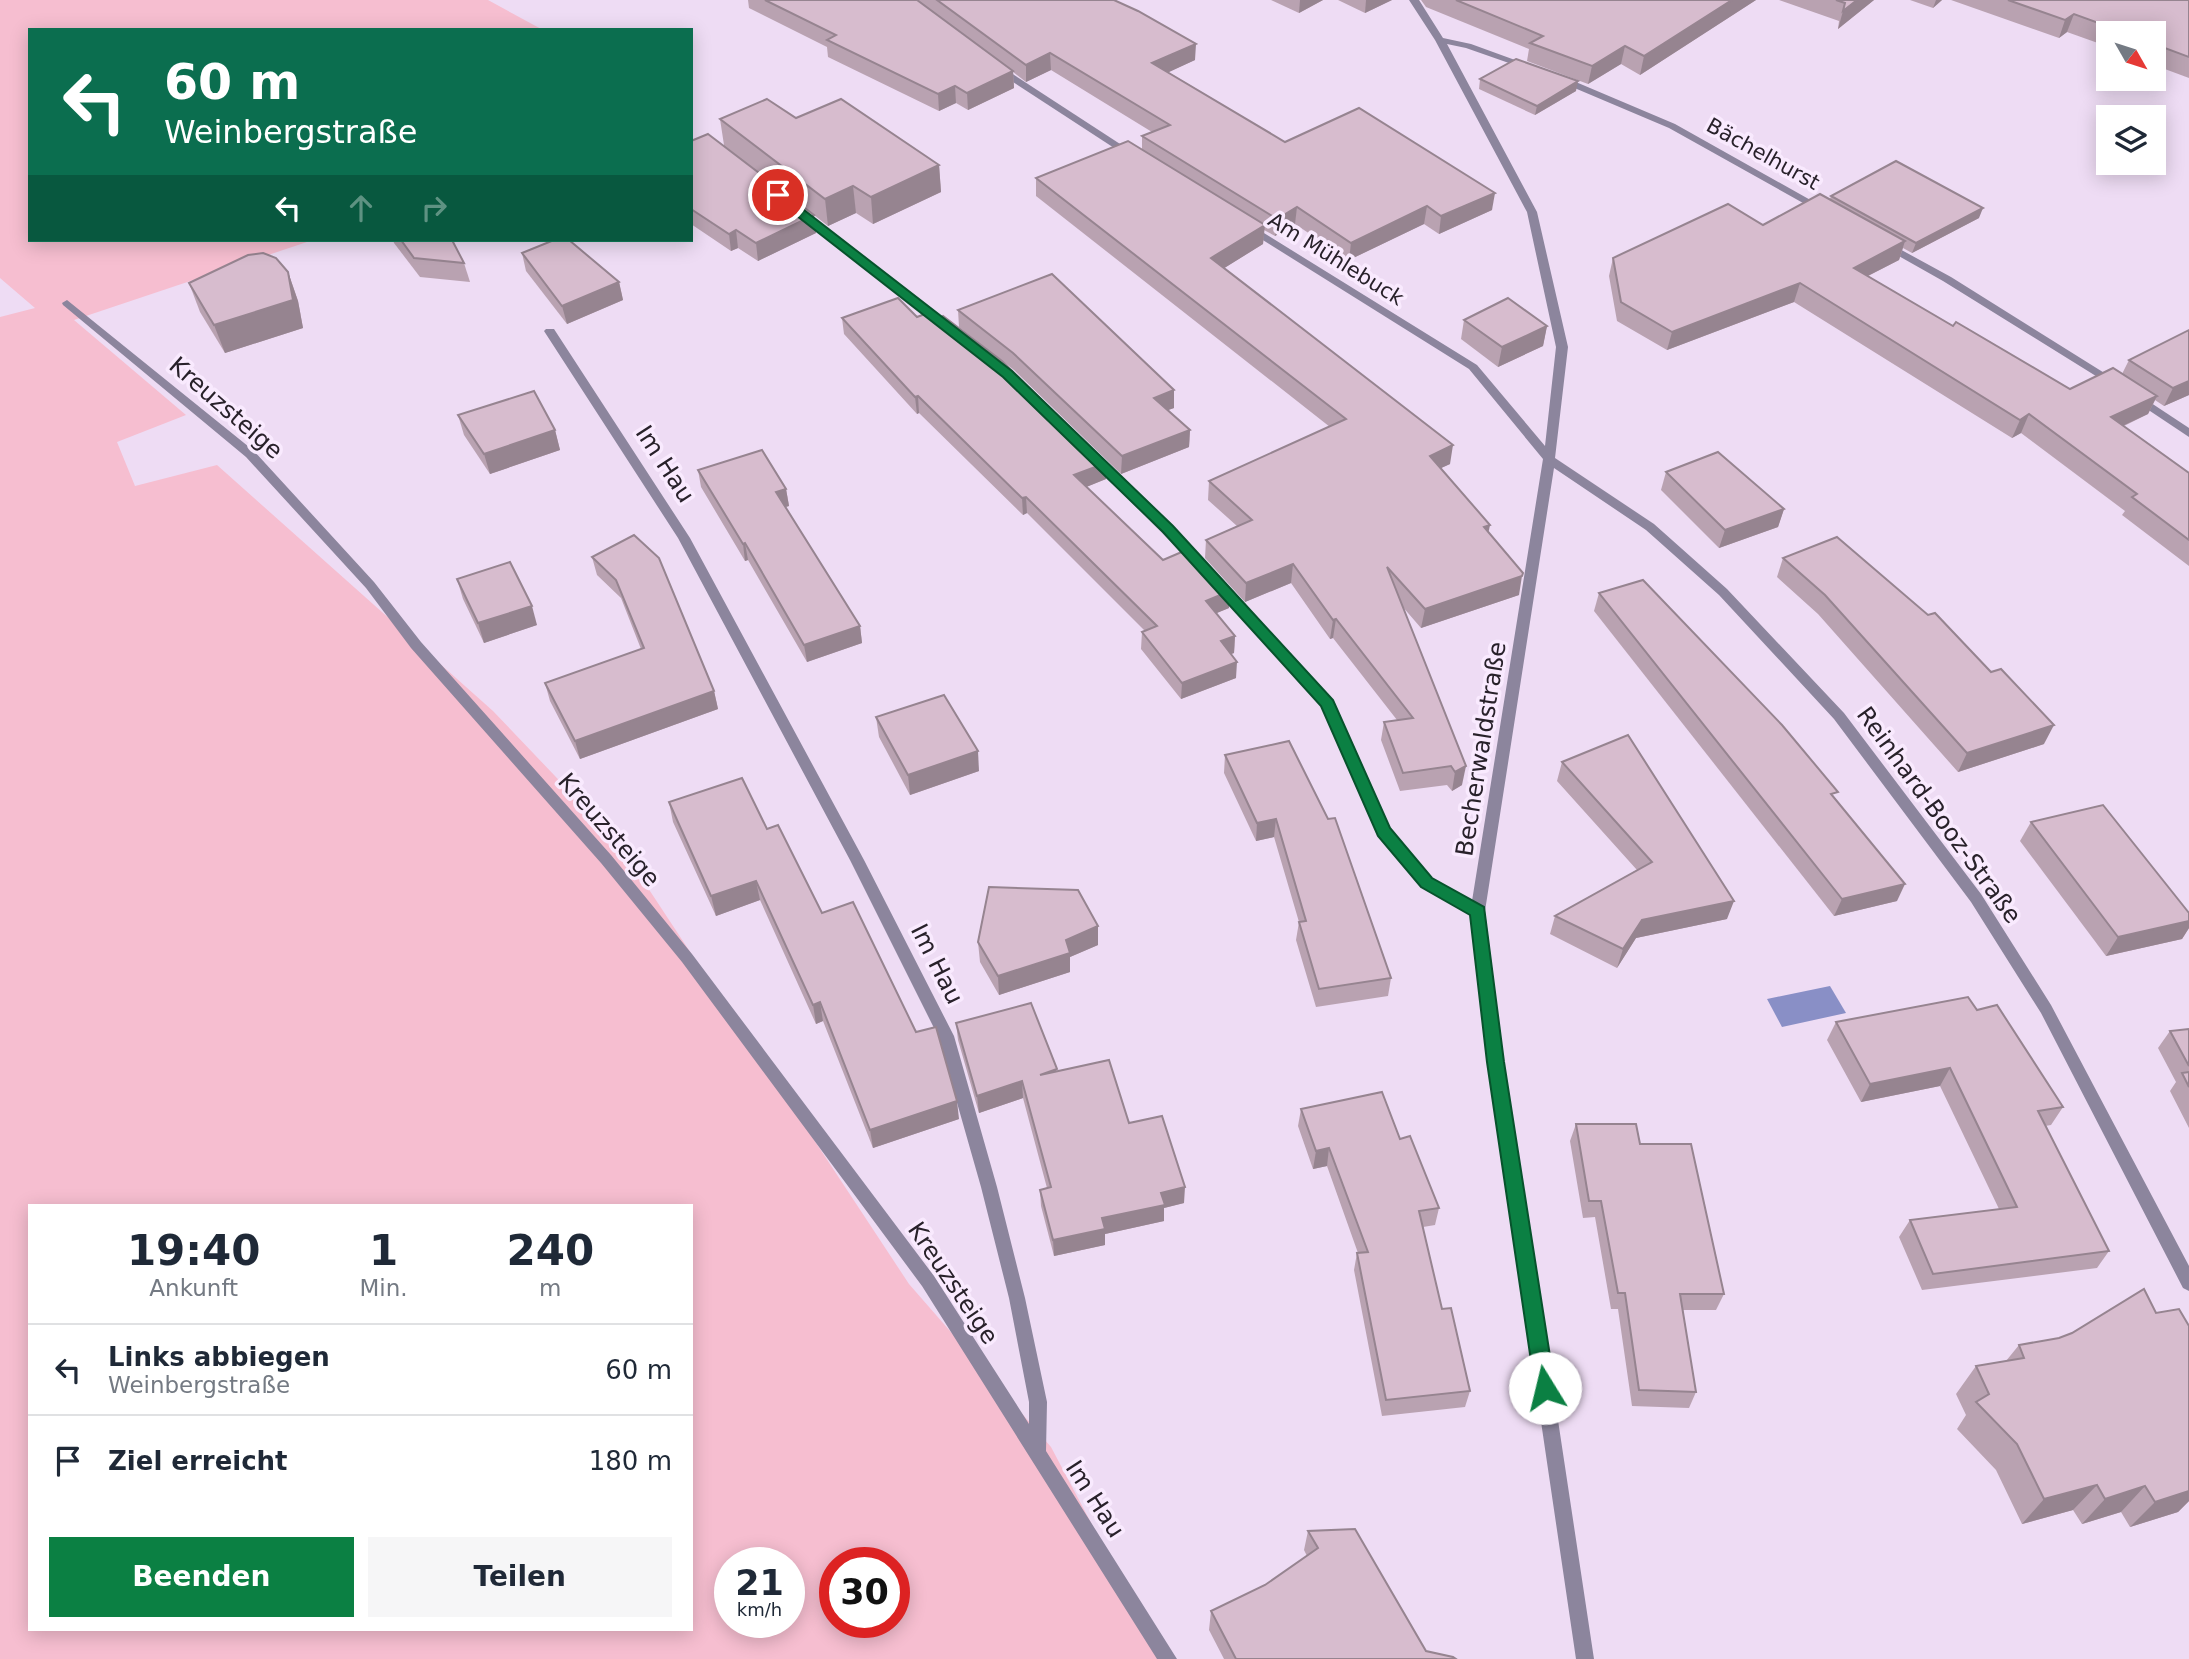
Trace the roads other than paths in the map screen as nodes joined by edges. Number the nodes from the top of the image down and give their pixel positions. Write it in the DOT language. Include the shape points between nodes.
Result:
graph roads {
  1 [pos="1414,0"];
  2 [pos="1440,40"];
  3 [pos="989,62"];
  4 [pos="1141,160"];
  5 [pos="791,206"];
  6 [pos="1236,219"];
  7 [pos="1840,219"];
  8 [pos="1876,239"];
  9 [pos="66,303"];
  10 [pos="550,331"];
  11 [pos="953,332"];
  12 [pos="2189,433"];
  13 [pos="1088,452"];
  14 [pos="1549,459"];
  15 [pos="1478,911"];
  16 [pos="2189,1283"];
  17 [pos="1037,1455"];
  18 [pos="1168,1659"];
  19 [pos="1586,1659"];
  1 -- 2 [label="street, Becherwaldstraße"];
  2 -- 7 [label="street, Bächelhurst" via="1572,83 1672,126"];
  2 -- 14 [label="street, Becherwaldstraße" via="1532,212 1562,347"];
  3 -- 4 [label="street"];
  5 -- 11 [label="street"];
  6 -- 14 [label="street, Am Mühlebuck" via="1473,368"];
  8 -- 12 [label="street" via="1959,286"];
  9 -- 17 [label="street, Kreuzsteige" via="250,454 370,585 416,645 606,859 687,958 928,1281"];
  10 -- 17 [label="street, Im Hau" via="684,538 946,1036 1017,1298 1038,1402"];
  13 -- 15 [label="street" via="1168,529 1328,704 1384,831 1427,883"];
  14 -- 15 [label="street, Becherwaldstraße"];
  14 -- 16 [label="street, Reinhard-Booz-Straße" via="1650,527 1723,592 1839,716 1976,898 2046,1009"];
  15 -- 19 [label="street, Becherwaldstraße" via="1498,1076"];
  17 -- 18 [label="street, Im Hau"];
}
